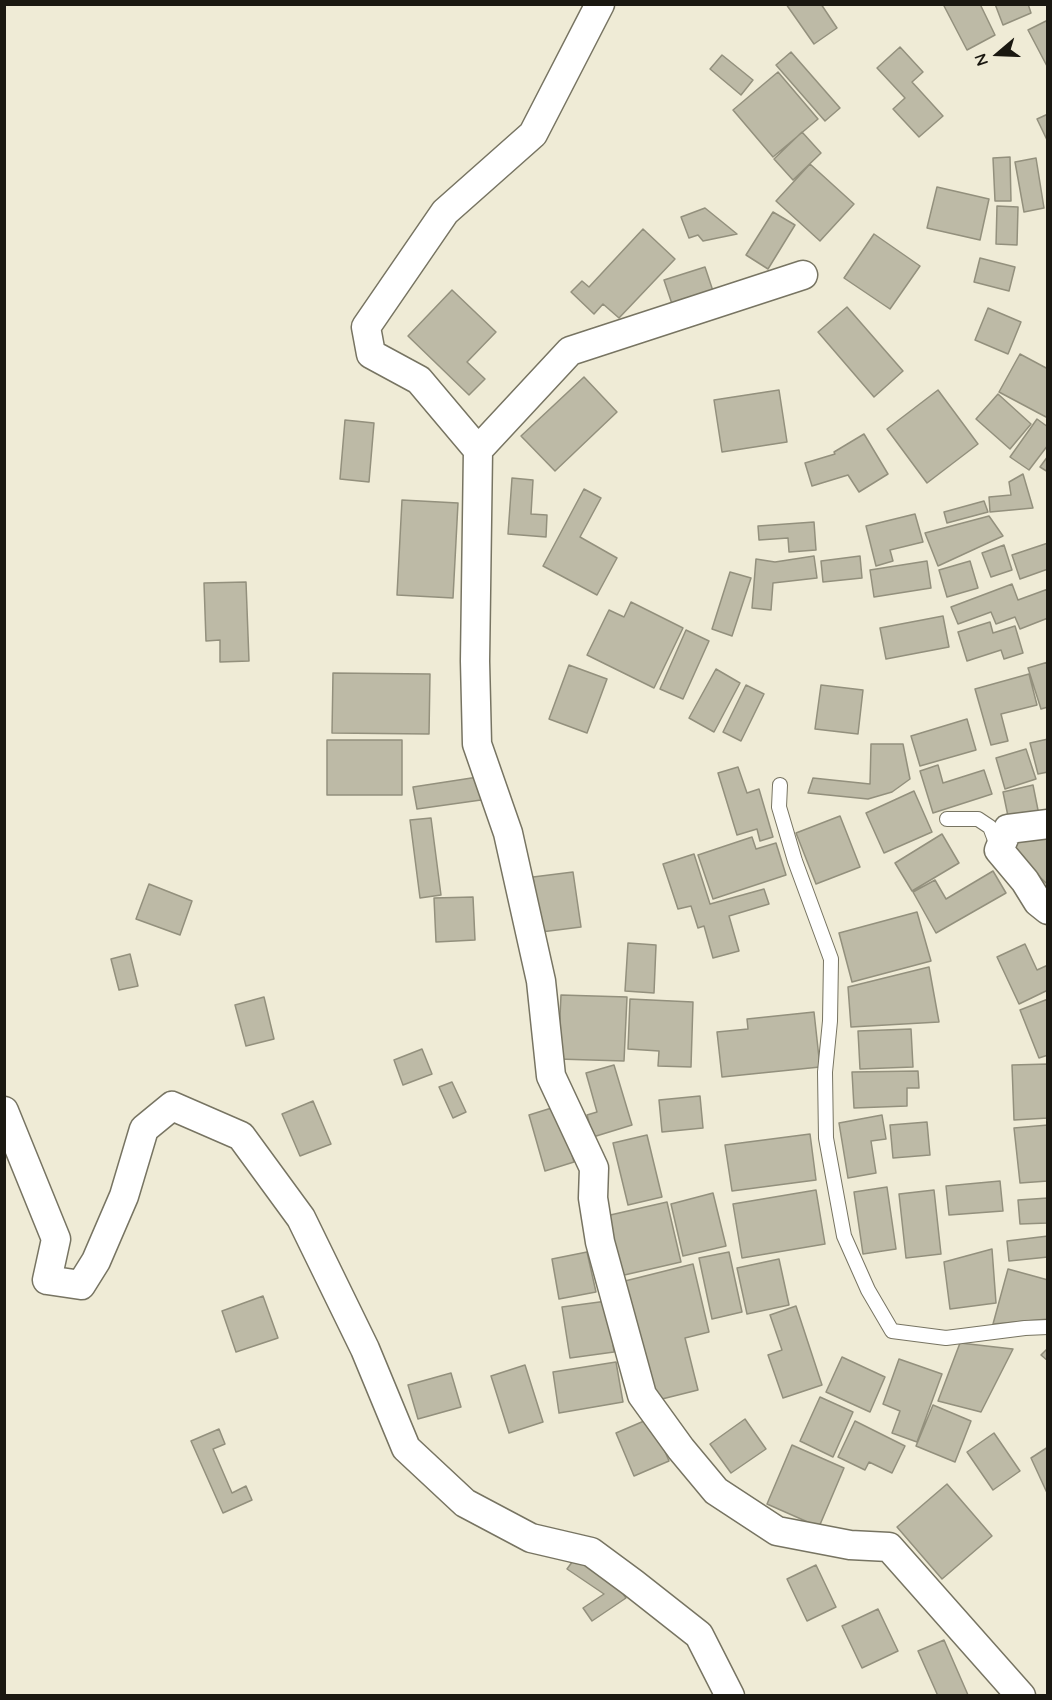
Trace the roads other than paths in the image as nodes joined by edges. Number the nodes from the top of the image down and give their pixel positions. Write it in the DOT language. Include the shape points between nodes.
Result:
graph roads {
  1 [pos="600,4"];
  2 [pos="803,274"];
  3 [pos="478,450"];
  4 [pos="780,785"];
  5 [pos="947,819"];
  6 [pos="1047,824"];
  7 [pos="999,850"];
  8 [pos="1047,910"];
  9 [pos="4,1111"];
  10 [pos="1047,1327"];
  11 [pos="730,1695"];
  12 [pos="1021,1695"];
  1 -- 3 [label="street" via="532,134 445,212 366,327 371,354 419,380"];
  2 -- 3 [label="street" via="570,351"];
  3 -- 12 [label="street" via="477,744 508,833 542,981 550,1076 594,1168 593,1198 600,1242 642,1395 716,1491 777,1531 850,1545 890,1547"];
  4 -- 10 [label="lane" via="779,807 788,840 831,959 826,1138 844,1236 868,1290 892,1331 946,1338"];
  5 -- 7 [label="lane" via="978,819 990,827"];
  6 -- 7 [label="street" via="1008,829"];
  7 -- 8 [label="street"];
  9 -- 11 [label="street" via="56,1239 47,1280 81,1285 96,1261 124,1196 144,1129 172,1106 241,1136 301,1218 365,1349 406,1448 465,1503 531,1538 591,1552 633,1583 699,1635"];
}
